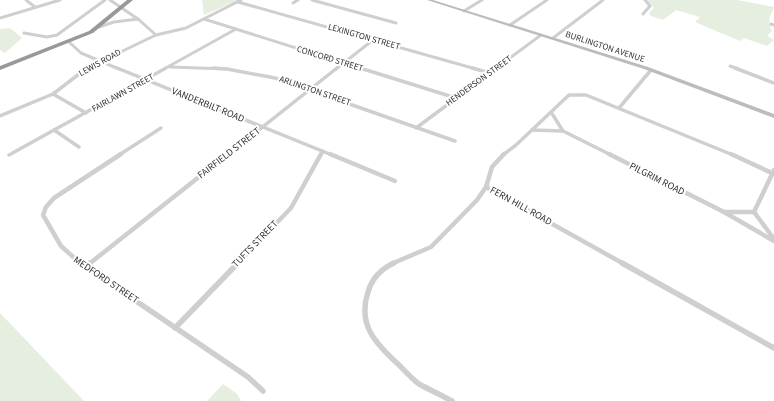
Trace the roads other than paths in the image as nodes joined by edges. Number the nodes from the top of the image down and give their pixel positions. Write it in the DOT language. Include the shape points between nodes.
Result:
graph roads {
  1 [pos="26,0"];
  2 [pos="60,0"];
  3 [pos="105,0"];
  4 [pos="110,0"];
  5 [pos="130,0"];
  6 [pos="298,0"];
  7 [pos="312,0"];
  8 [pos="429,0"];
  9 [pos="482,0"];
  10 [pos="548,0"];
  11 [pos="603,0"];
  12 [pos="645,0"];
  13 [pos="239,1"];
  14 [pos="292,3"];
  15 [pos="34,7"];
  16 [pos="121,7"];
  17 [pos="464,10"];
  18 [pos="643,14"];
  19 [pos="0,18"];
  20 [pos="138,19"];
  21 [pos="204,19"];
  22 [pos="396,23"];
  23 [pos="510,25"];
  24 [pos="99,27"];
  25 [pos="236,29"];
  26 [pos="24,33"];
  27 [pos="156,35"];
  28 [pos="541,35"];
  29 [pos="553,38"];
  30 [pos="373,40"];
  31 [pos="69,42"];
  32 [pos="100,61"];
  33 [pos="344,63"];
  34 [pos="730,66"];
  35 [pos="170,67"];
  36 [pos="0,68"];
  37 [pos="652,70"];
  38 [pos="490,73"];
  39 [pos="145,80"];
  40 [pos="774,83"];
  41 [pos="310,89"];
  42 [pos="54,94"];
  43 [pos="456,98"];
  44 [pos="619,108"];
  45 [pos="551,112"];
  46 [pos="86,113"];
  47 [pos="0,116"];
  48 [pos="774,116"];
  49 [pos="263,126"];
  50 [pos="160,128"];
  51 [pos="416,128"];
  52 [pos="54,130"];
  53 [pos="532,130"];
  54 [pos="563,131"];
  55 [pos="455,141"];
  56 [pos="79,147"];
  57 [pos="323,151"];
  58 [pos="9,155"];
  59 [pos="774,173"];
  60 [pos="395,181"];
  61 [pos="486,187"];
  62 [pos="724,212"];
  63 [pos="754,212"];
  64 [pos="774,240"];
  65 [pos="85,267"];
  66 [pos="175,328"];
  67 [pos="774,348"];
  68 [pos="263,391"];
  69 [pos="452,401"];
  1 -- 15 [label="street"];
  2 -- 15 [label="street"];
  3 -- 26 [label="street" via="61,33 45,37"];
  4 -- 16 [label="street"];
  5 -- 16 [label="highway"];
  6 -- 14 [label="street"];
  7 -- 22 [label="street"];
  8 -- 17 [label="main road, BURLINGTON AVENUE"];
  9 -- 17 [label="street"];
  10 -- 23 [label="street"];
  11 -- 29 [label="street"];
  12 -- 18 [label="street" via="650,6"];
  13 -- 21 [label="street, LEWIS ROAD"];
  13 -- 30 [label="street, LEXINGTON STREET"];
  15 -- 19 [label="street"];
  16 -- 20 [label="street"];
  16 -- 24 [label="highway"];
  17 -- 23 [label="main road, BURLINGTON AVENUE"];
  20 -- 24 [label="street"];
  20 -- 27 [label="street"];
  21 -- 25 [label="street, CONCORD STREET"];
  21 -- 27 [label="street, LEWIS ROAD" via="179,30"];
  23 -- 28 [label="main road, BURLINGTON AVENUE"];
  24 -- 31 [label="highway"];
  25 -- 33 [label="street, CONCORD STREET"];
  25 -- 35 [label="street, FAIRLAWN STREET"];
  27 -- 32 [label="street, LEWIS ROAD"];
  28 -- 29 [label="main road, BURLINGTON AVENUE"];
  28 -- 38 [label="street, HENDERSON STREET"];
  29 -- 37 [label="main road, BURLINGTON AVENUE"];
  30 -- 33 [label="street, FAIRFIELD STREET"];
  30 -- 38 [label="street, LEXINGTON STREET"];
  31 -- 32 [label="street, VANDERBILT ROAD" via="81,53"];
  31 -- 36 [label="highway"];
  32 -- 39 [label="street, VANDERBILT ROAD"];
  32 -- 42 [label="street, LEWIS ROAD" via="81,71"];
  33 -- 41 [label="street, FAIRFIELD STREET"];
  33 -- 43 [label="street, CONCORD STREET"];
  34 -- 40 [label="street"];
  35 -- 39 [label="street, FAIRLAWN STREET"];
  35 -- 41 [label="street, ARLINGTON STREET" via="228,69 268,76"];
  37 -- 44 [label="street"];
  37 -- 48 [label="main road, BURLINGTON AVENUE"];
  38 -- 43 [label="street, HENDERSON STREET"];
  39 -- 46 [label="street, FAIRLAWN STREET"];
  39 -- 49 [label="street, VANDERBILT ROAD"];
  41 -- 49 [label="street, FAIRFIELD STREET"];
  41 -- 51 [label="street, ARLINGTON STREET"];
  42 -- 46 [label="street"];
  42 -- 47 [label="street, LEWIS ROAD"];
  43 -- 51 [label="street, HENDERSON STREET"];
  44 -- 45 [label="street, FERN HILL ROAD" via="586,95 576,95 565,98"];
  44 -- 59 [label="street, FERN HILL ROAD"];
  45 -- 53 [label="street, FERN HILL ROAD"];
  45 -- 54 [label="street"];
  46 -- 52 [label="street, FAIRLAWN STREET"];
  49 -- 57 [label="street, VANDERBILT ROAD"];
  49 -- 65 [label="street, FAIRFIELD STREET"];
  50 -- 65 [label="street, MEDFORD STREET" via="54,198 46,207 43,215 61,246"];
  51 -- 55 [label="street, ARLINGTON STREET"];
  52 -- 56 [label="street"];
  52 -- 58 [label="street, FAIRLAWN STREET"];
  53 -- 54 [label="street, PILGRIM ROAD"];
  53 -- 61 [label="street, FERN HILL ROAD" via="492,167"];
  54 -- 62 [label="street, PILGRIM ROAD"];
  57 -- 60 [label="street, VANDERBILT ROAD"];
  57 -- 66 [label="street, TUFTS STREET" via="291,208"];
  59 -- 63 [label="street"];
  61 -- 67 [label="street, FERN HILL ROAD"];
  61 -- 69 [label="street" via="477,200 431,247 385,267 371,282 365,300 366,324 370,336 380,348 418,383"];
  62 -- 63 [label="street, PILGRIM ROAD"];
  62 -- 64 [label="street"];
  63 -- 64 [label="street"];
  65 -- 66 [label="street, MEDFORD STREET"];
  66 -- 68 [label="street, MEDFORD STREET" via="248,377"];
}
